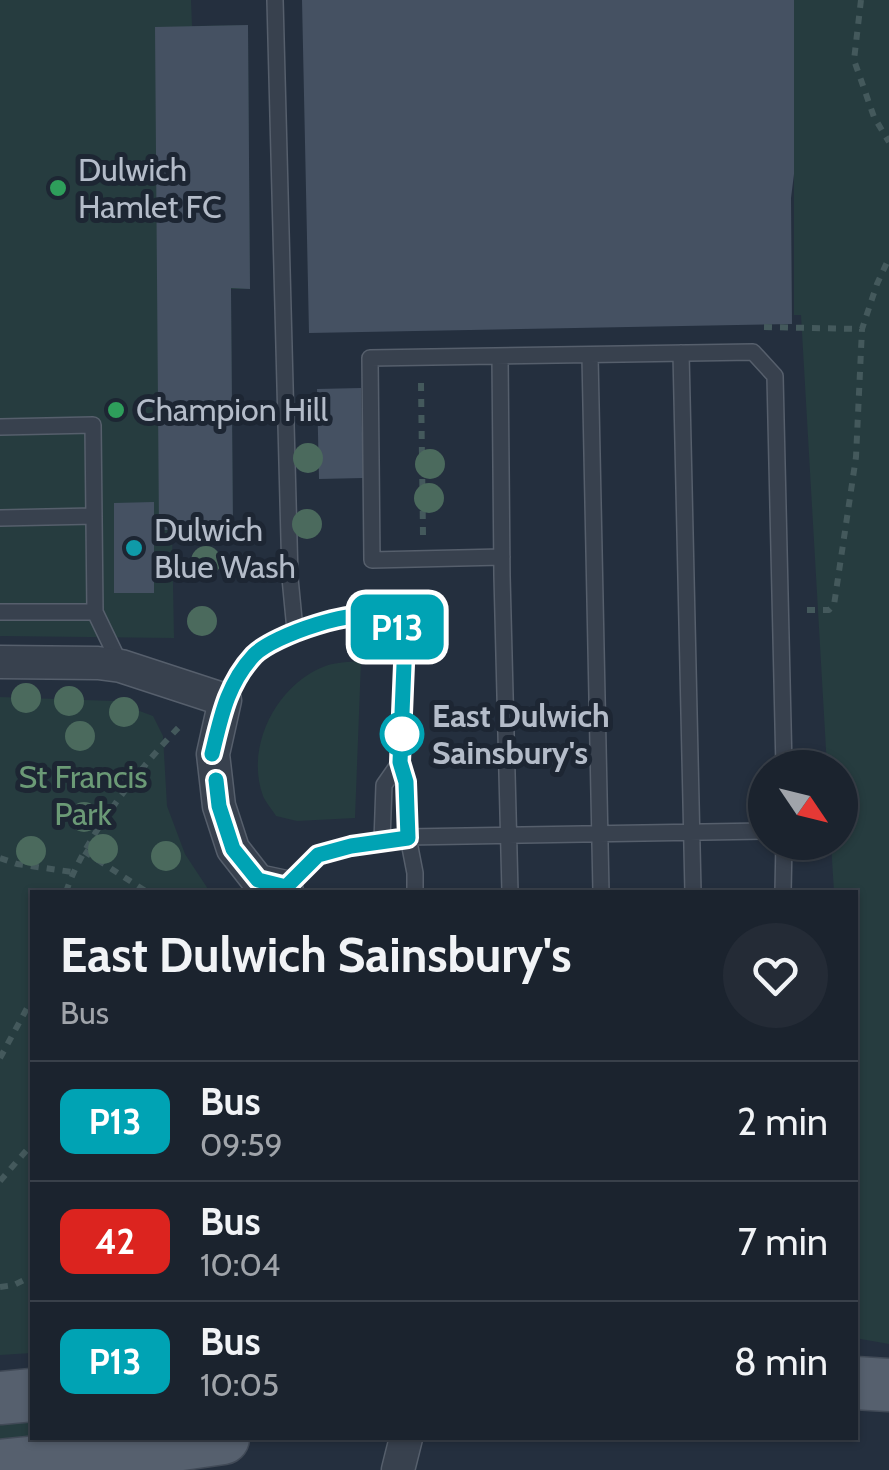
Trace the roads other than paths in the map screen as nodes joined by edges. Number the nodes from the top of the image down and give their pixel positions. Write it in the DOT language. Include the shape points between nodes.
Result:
graph roads {
  1 [pos="275,0"];
  2 [pos="681,353"];
  3 [pos="590,356"];
  4 [pos="500,357"];
  5 [pos="0,428"];
  6 [pos="94,516"];
  7 [pos="0,518"];
  8 [pos="502,557"];
  9 [pos="0,612"];
  10 [pos="95,612"];
  11 [pos="295,630"];
  12 [pos="0,662"];
  13 [pos="121,666"];
  14 [pos="225,700"];
  15 [pos="784,750"];
  16 [pos="400,762"];
  17 [pos="748,832"];
  18 [pos="692,833"];
  19 [pos="508,835"];
  20 [pos="600,835"];
  21 [pos="408,838"];
  22 [pos="382,840"];
  23 [pos="784,860"];
  24 [pos="286,890"];
  25 [pos="415,890"];
  26 [pos="510,890"];
  27 [pos="602,890"];
  28 [pos="693,890"];
  29 [pos="783,890"];
  30 [pos="858,1383"];
  31 [pos="889,1385"];
  32 [pos="30,1394"];
  33 [pos="0,1398"];
  34 [pos="858,1414"];
  35 [pos="889,1416"];
  36 [pos="209,1440"];
  37 [pos="406,1440"];
  38 [pos="0,1466"];
  39 [pos="398,1470"];
  1 -- 11 [label="lane"];
  2 -- 3 [label="lane"];
  2 -- 15 [label="lane" via="753,352 776,376"];
  2 -- 18 [label="lane"];
  3 -- 4 [label="lane"];
  3 -- 20 [label="lane"];
  4 -- 8 [label="lane"];
  4 -- 8 [label="lane" via="370,358 372,560"];
  5 -- 6 [label="lane" via="93,425"];
  6 -- 7 [label="lane"];
  6 -- 10 [label="lane"];
  8 -- 19 [label="lane"];
  9 -- 10 [label="lane"];
  10 -- 13 [label="lane"];
  11 -- 14 [label="lane" via="256,654"];
  11 -- 16 [label="lane" via="360,614 386,618 401,632"];
  12 -- 13 [label="street"];
  13 -- 14 [label="street"];
  14 -- 24 [label="street" via="212,754 219,806 233,849 258,880"];
  16 -- 21 [label="lane"];
  16 -- 22 [label="lane" via="384,785"];
  17 -- 18 [label="lane"];
  18 -- 20 [label="lane"];
  18 -- 28 [label="lane"];
  19 -- 20 [label="lane"];
  19 -- 21 [label="lane"];
  19 -- 26 [label="lane"];
  20 -- 27 [label="lane"];
  21 -- 22 [label="lane"];
  21 -- 25 [label="lane"];
  22 -- 24 [label="lane" via="318,855"];
  23 -- 29 [label="lane"];
  30 -- 31 [label="main road"];
  32 -- 33 [label="main road"];
  34 -- 35 [label="main road"];
  36 -- 38 [label="main road"];
  37 -- 39 [label="street"];
}
